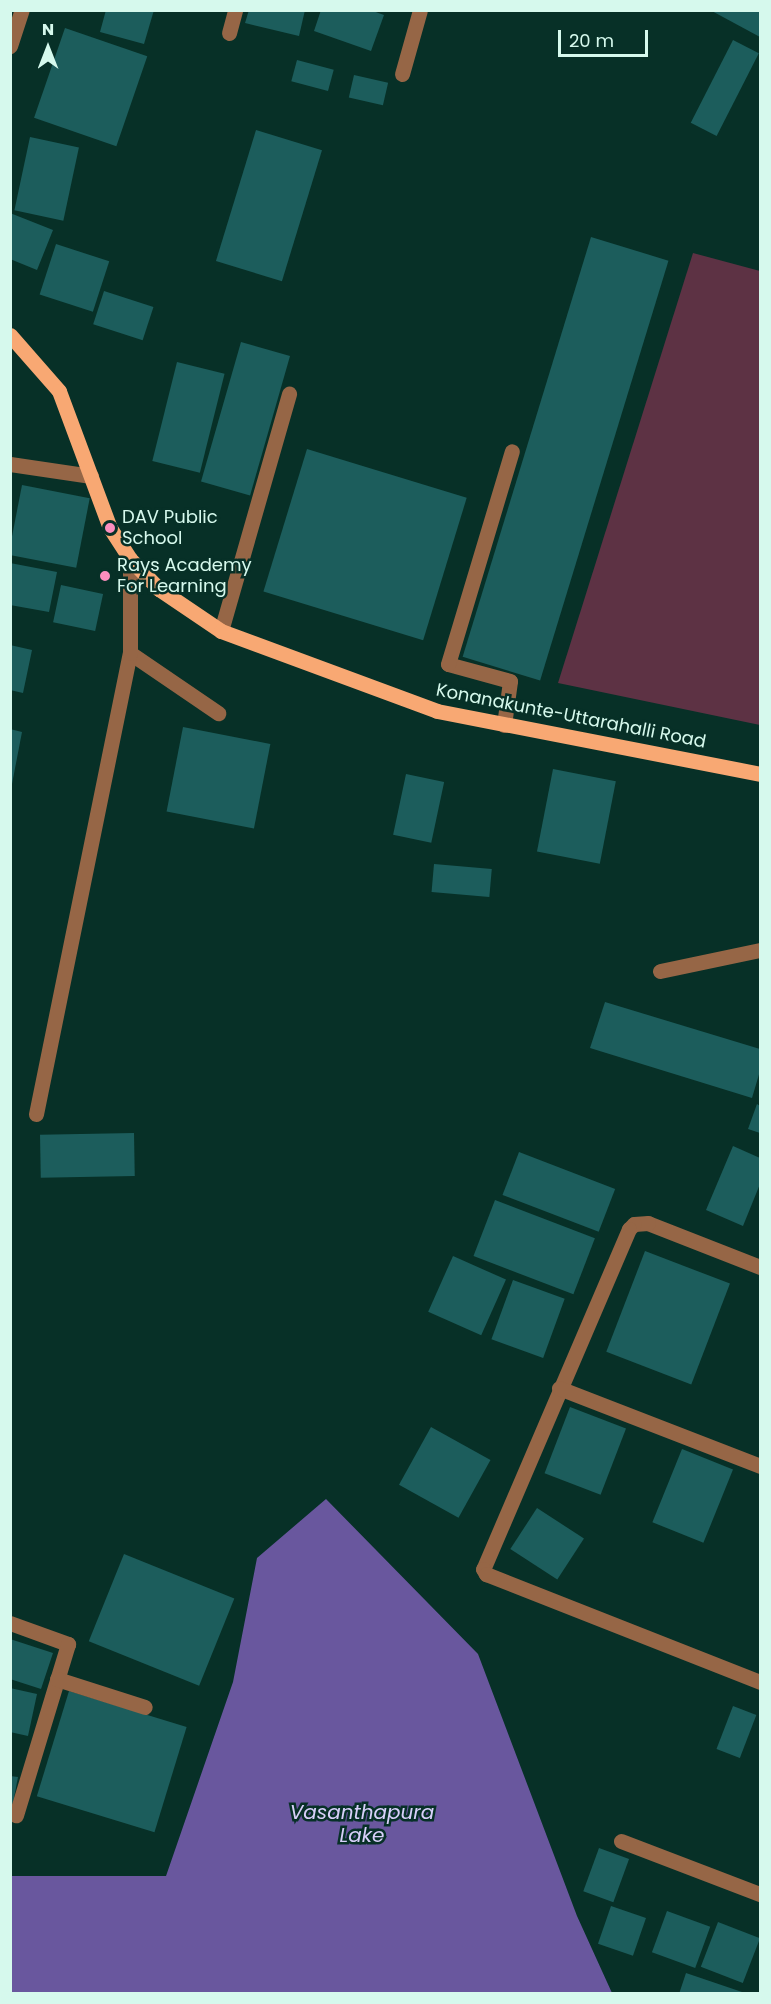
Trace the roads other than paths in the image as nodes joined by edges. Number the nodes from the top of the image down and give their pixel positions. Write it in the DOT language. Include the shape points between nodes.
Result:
graph roads {
  1 [pos="22,10"];
  2 [pos="235,10"];
  3 [pos="420,10"];
  4 [pos="14,25"];
  5 [pos="229,33"];
  6 [pos="10,46"];
  7 [pos="402,74"];
  8 [pos="10,335"];
  9 [pos="289,394"];
  10 [pos="512,451"];
  11 [pos="10,464"];
  12 [pos="91,476"];
  13 [pos="130,559"];
  14 [pos="220,631"];
  15 [pos="130,653"];
  16 [pos="218,713"];
  17 [pos="504,725"];
  18 [pos="760,774"];
  19 [pos="760,950"];
  20 [pos="660,971"];
  21 [pos="36,1114"];
  22 [pos="760,1267"];
  23 [pos="559,1388"];
  24 [pos="760,1466"];
  25 [pos="10,1623"];
  26 [pos="57,1679"];
  27 [pos="760,1682"];
  28 [pos="145,1707"];
  29 [pos="16,1815"];
  30 [pos="621,1841"];
  31 [pos="760,1894"];
  1 -- 4 [label="street"];
  2 -- 5 [label="street"];
  3 -- 7 [label="street"];
  4 -- 6 [label="street"];
  8 -- 12 [label="main road, Konanakunte-Uttarahalli Road" via="59,392"];
  9 -- 14 [label="street"];
  10 -- 17 [label="street" via="448,664 510,681"];
  11 -- 12 [label="street"];
  12 -- 13 [label="main road, Konanakunte-Uttarahalli Road" via="110,528"];
  13 -- 14 [label="main road, Konanakunte-Uttarahalli Road" via="159,590"];
  13 -- 15 [label="street"];
  14 -- 17 [label="main road, Konanakunte-Uttarahalli Road" via="437,711"];
  15 -- 16 [label="street"];
  15 -- 21 [label="street"];
  17 -- 18 [label="main road, Konanakunte-Uttarahalli Road"];
  19 -- 20 [label="street"];
  22 -- 23 [label="street" via="648,1223 634,1224"];
  23 -- 24 [label="street"];
  23 -- 27 [label="street" via="484,1574"];
  25 -- 26 [label="street" via="68,1644"];
  26 -- 28 [label="street"];
  26 -- 29 [label="street"];
  30 -- 31 [label="street"];
}
